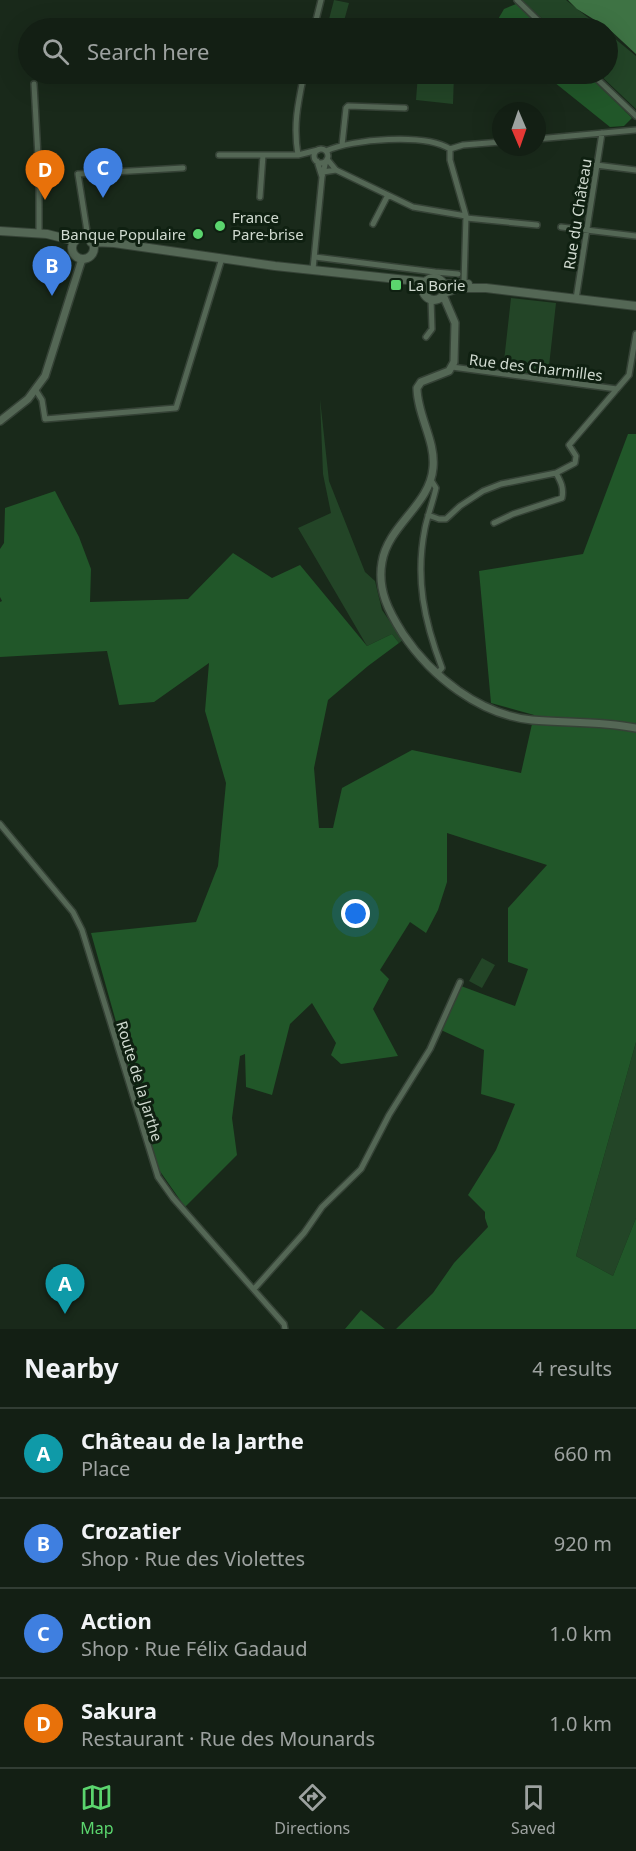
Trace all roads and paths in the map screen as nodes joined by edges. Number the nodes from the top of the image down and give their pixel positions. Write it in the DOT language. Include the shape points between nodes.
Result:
graph roads {
  1 [pos="321,0"];
  2 [pos="517,0"];
  3 [pos="316,18"];
  4 [pos="536,18"];
  5 [pos="34,84"];
  6 [pos="302,84"];
  7 [pos="602,84"];
  8 [pos="405,108"];
  9 [pos="636,116"];
  10 [pos="636,125"];
  11 [pos="634,130"];
  12 [pos="602,133"];
  13 [pos="546,138"];
  14 [pos="492,143"];
  15 [pos="342,145"];
  16 [pos="450,149"];
  17 [pos="318,150"];
  18 [pos="326,151"];
  19 [pos="219,155"];
  20 [pos="263,155"];
  21 [pos="298,155"];
  22 [pos="316,159"];
  23 [pos="327,160"];
  24 [pos="596,165"];
  25 [pos="183,168"];
  26 [pos="336,170"];
  27 [pos="636,170"];
  28 [pos="322,174"];
  29 [pos="388,195"];
  30 [pos="260,197"];
  31 [pos="466,217"];
  32 [pos="373,224"];
  33 [pos="537,225"];
  34 [pos="561,227"];
  35 [pos="587,230"];
  36 [pos="0,231"];
  37 [pos="23,234"];
  38 [pos="39,234"];
  39 [pos="636,236"];
  40 [pos="88,240"];
  41 [pos="114,243"];
  42 [pos="74,244"];
  43 [pos="93,252"];
  44 [pos="315,257"];
  45 [pos="222,258"];
  46 [pos="82,259"];
  47 [pos="313,269"];
  48 [pos="435,275"];
  49 [pos="444,284"];
  50 [pos="425,286"];
  51 [pos="486,288"];
  52 [pos="448,290"];
  53 [pos="576,299"];
  54 [pos="636,306"];
  55 [pos="636,334"];
  56 [pos="426,337"];
  57 [pos="452,367"];
  58 [pos="633,372"];
  59 [pos="35,389"];
  60 [pos="617,389"];
  61 [pos="0,421"];
  62 [pos="556,473"];
  63 [pos="431,480"];
  64 [pos="428,515"];
  65 [pos="494,522"];
  66 [pos="437,674"];
  67 [pos="636,728"];
  68 [pos="0,824"];
  69 [pos="460,982"];
  70 [pos="254,1289"];
  71 [pos="285,1329"];
  1 -- 3 [label="street"];
  2 -- 4 [label="street"];
  5 -- 38 [label="street"];
  6 -- 21 [label="street" via="295,115"];
  7 -- 9 [label="street"];
  8 -- 15 [label="street" via="348,106"];
  10 -- 11 [label="street"];
  11 -- 12 [label="street"];
  12 -- 13 [label="street"];
  12 -- 24 [label="street, Rue du Château"];
  14 -- 16 [label="street"];
  15 -- 16 [label="street" via="396,139 438,143"];
  15 -- 18 [label="street"];
  16 -- 31 [label="street"];
  17 -- 18 [label="street"];
  17 -- 21 [label="street"];
  17 -- 22 [label="street"];
  18 -- 23 [label="street"];
  19 -- 20 [label="street"];
  20 -- 21 [label="street"];
  20 -- 30 [label="street"];
  21 -- 22 [label="street"];
  22 -- 23 [label="street" via="320,163"];
  22 -- 28 [label="street"];
  23 -- 26 [label="street"];
  23 -- 28 [label="street"];
  24 -- 27 [label="street"];
  24 -- 35 [label="street, Rue du Château"];
  25 -- 40 [label="street" via="78,174"];
  26 -- 28 [label="street"];
  26 -- 29 [label="street"];
  28 -- 44 [label="street"];
  29 -- 31 [label="street" via="413,207"];
  29 -- 32 [label="street"];
  31 -- 33 [label="street"];
  31 -- 52 [label="street" via="465,273"];
  34 -- 35 [label="street"];
  35 -- 39 [label="street"];
  35 -- 53 [label="street, Rue du Château"];
  36 -- 37 [label="main road"];
  37 -- 38 [label="main road"];
  37 -- 42 [label="main road"];
  38 -- 42 [label="main road" via="55,235"];
  40 -- 41 [label="main road"];
  40 -- 42 [label="main road"];
  40 -- 43 [label="main road"];
  41 -- 43 [label="main road"];
  41 -- 45 [label="main road"];
  42 -- 46 [label="main road" via="75,256"];
  43 -- 46 [label="main road"];
  44 -- 47 [label="street"];
  44 -- 48 [label="street"];
  45 -- 47 [label="main road"];
  45 -- 59 [label="street" via="176,408 45,419 42,400"];
  46 -- 59 [label="street" via="45,376"];
  47 -- 50 [label="main road"];
  48 -- 49 [label="main road"];
  48 -- 50 [label="main road"];
  48 -- 52 [label="street"];
  49 -- 52 [label="main road"];
  49 -- 52 [label="main road"];
  50 -- 52 [label="main road" via="426,295"];
  51 -- 52 [label="main road"];
  51 -- 52 [label="main road" via="477,284"];
  51 -- 53 [label="main road"];
  52 -- 56 [label="street"];
  52 -- 57 [label="street" via="455,323"];
  53 -- 54 [label="main road"];
  55 -- 58 [label="street"];
  57 -- 60 [label="street, Rue des Charmilles"];
  57 -- 63 [label="street" via="417,388 433,456"];
  58 -- 60 [label="street"];
  59 -- 61 [label="street"];
  60 -- 62 [label="street" via="571,442 569,448 576,456 575,463"];
  62 -- 64 [label="street" via="483,490 446,519"];
  62 -- 65 [label="street" via="562,484 562,498"];
  63 -- 64 [label="street" via="436,488"];
  63 -- 66 [label="street" via="386,546 380,582 396,622"];
  64 -- 66 [label="street" via="420,584 421,600 442,668"];
  66 -- 67 [label="street" via="471,698 516,717"];
  68 -- 70 [label="street, Route de la Jarthe" via="73,912 82,930 158,1177"];
  69 -- 70 [label="street" via="430,1049 383,1124 361,1169 322,1207"];
  70 -- 71 [label="street, Route de la Jarthe"];
}
